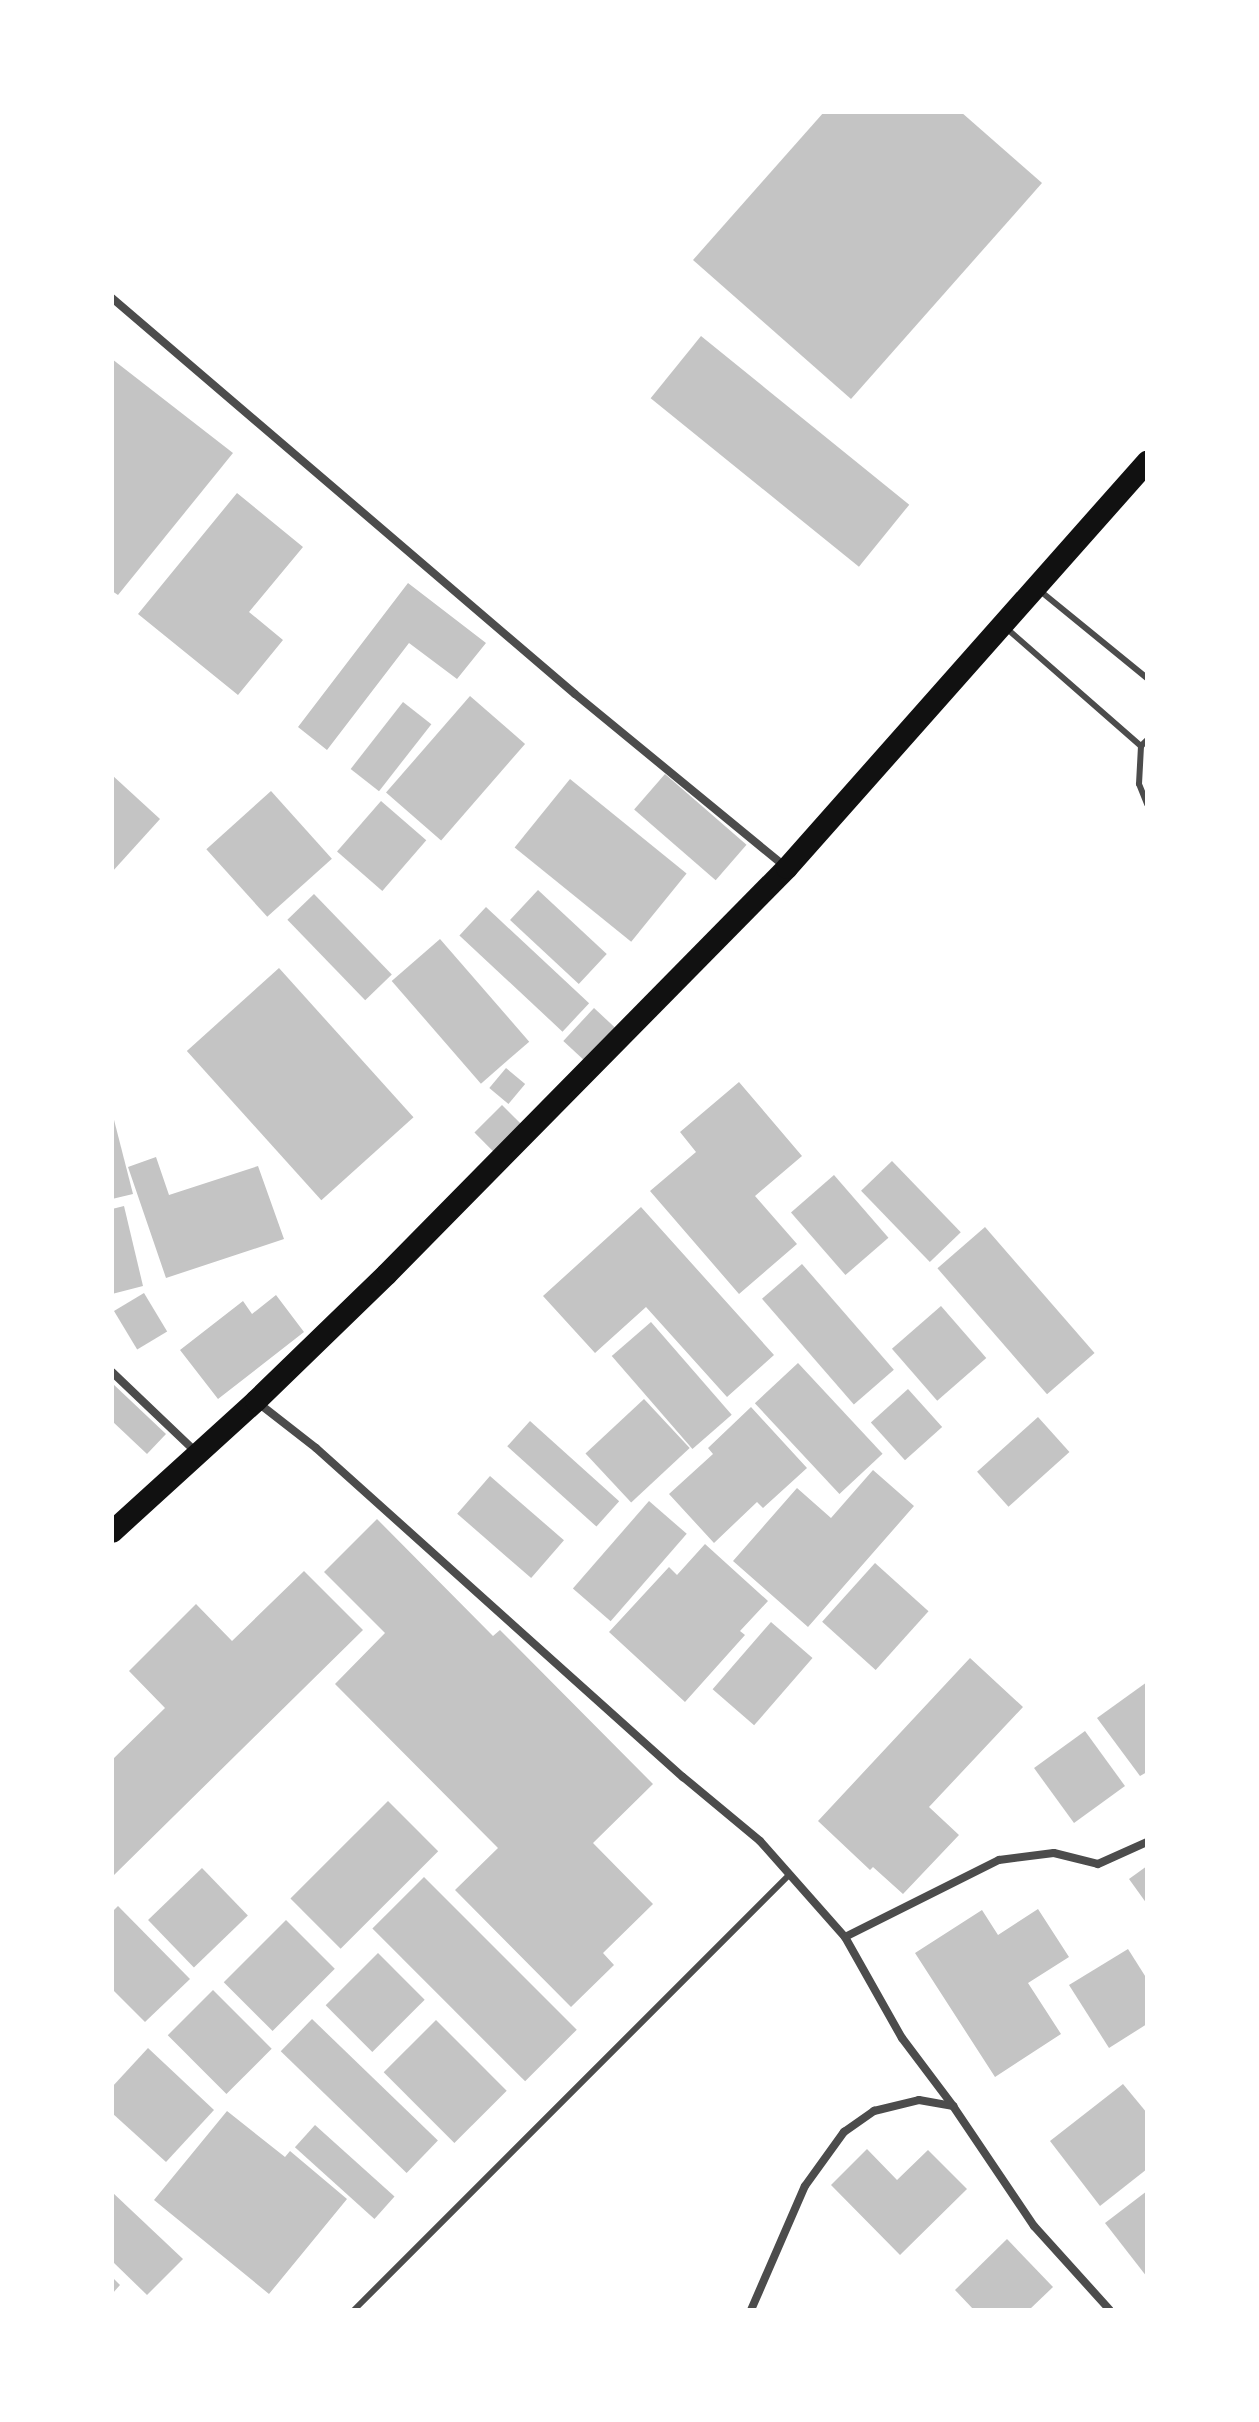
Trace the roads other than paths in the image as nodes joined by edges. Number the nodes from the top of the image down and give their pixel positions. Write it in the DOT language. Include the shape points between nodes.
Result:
graph roads {
  1 [pos="112,298"];
  2 [pos="1147,462"];
  3 [pos="1036,588"];
  4 [pos="1004,626"];
  5 [pos="1147,678"];
  6 [pos="1147,740"];
  7 [pos="1141,746"];
  8 [pos="1147,804"];
  9 [pos="787,868"];
  10 [pos="112,1372"];
  11 [pos="256,1401"];
  12 [pos="199,1454"];
  13 [pos="112,1532"];
  14 [pos="1147,1842"];
  15 [pos="789,1875"];
  16 [pos="845,1937"];
  17 [pos="953,2106"];
  18 [pos="354,2310"];
  19 [pos="751,2310"];
  20 [pos="1110,2310"];
  1 -- 9 [label="street"];
  2 -- 3 [label="highway"];
  3 -- 4 [label="highway"];
  3 -- 5 [label="lane"];
  4 -- 7 [label="lane"];
  4 -- 9 [label="highway"];
  6 -- 7 [label="lane"];
  7 -- 8 [label="lane" via="1139,784"];
  9 -- 11 [label="highway" via="534,1128"];
  10 -- 12 [label="street"];
  11 -- 12 [label="highway"];
  11 -- 15 [label="street" via="316,1448 760,1841"];
  12 -- 13 [label="highway"];
  14 -- 16 [label="street" via="1098,1864 1054,1853 999,1860"];
  15 -- 16 [label="street"];
  15 -- 18 [label="lane"];
  16 -- 17 [label="street" via="902,2038"];
  17 -- 19 [label="street" via="919,2100 874,2111 844,2132 805,2186"];
  17 -- 20 [label="street" via="1034,2226"];
}
